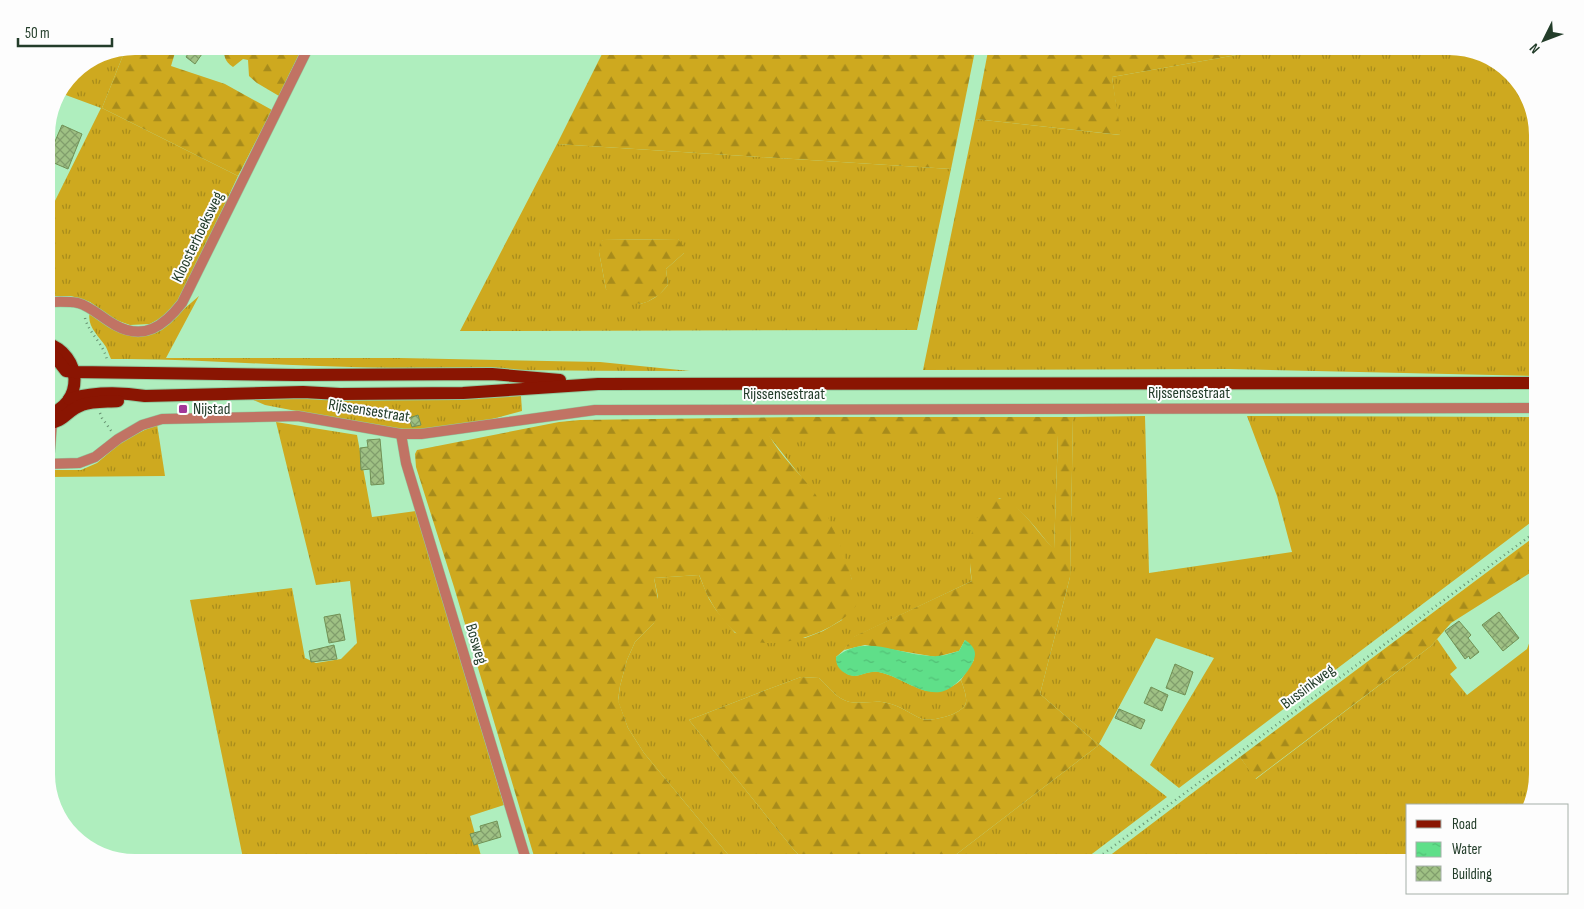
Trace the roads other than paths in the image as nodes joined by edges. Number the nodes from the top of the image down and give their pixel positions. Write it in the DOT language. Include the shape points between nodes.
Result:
graph roads {
  1 [pos="305,55"];
  2 [pos="55,302"];
  3 [pos="55,356"];
  4 [pos="73,367"];
  5 [pos="1529,383"];
  6 [pos="598,384"];
  7 [pos="145,396"];
  8 [pos="70,399"];
  9 [pos="1529,408"];
  10 [pos="55,414"];
  11 [pos="55,418"];
  12 [pos="401,434"];
  13 [pos="55,464"];
  14 [pos="523,854"];
  1 -- 2 [label="street, Kloosterhoeksweg" via="182,303 170,318 154,329 128,331 88,307"];
  3 -- 4 [label="main road" via="66,371"];
  4 -- 6 [label="main road, Rijssensestraat" via="149,374 492,374"];
  4 -- 8 [label="main road"];
  5 -- 6 [label="main road, Rijssensestraat"];
  6 -- 7 [label="main road, Rijssensestraat" via="462,393 303,392"];
  7 -- 8 [label="main road, Rijssensestraat" via="100,394"];
  7 -- 11 [label="main road, Rijssensestraat" via="128,401 88,403 66,417"];
  8 -- 10 [label="main road"];
  9 -- 12 [label="street, Rijssensestraat" via="595,410"];
  12 -- 13 [label="street, Rijssensestraat" via="298,416 162,419 118,438 95,457 79,463"];
  12 -- 14 [label="street, Bosweg" via="406,463"];
}
